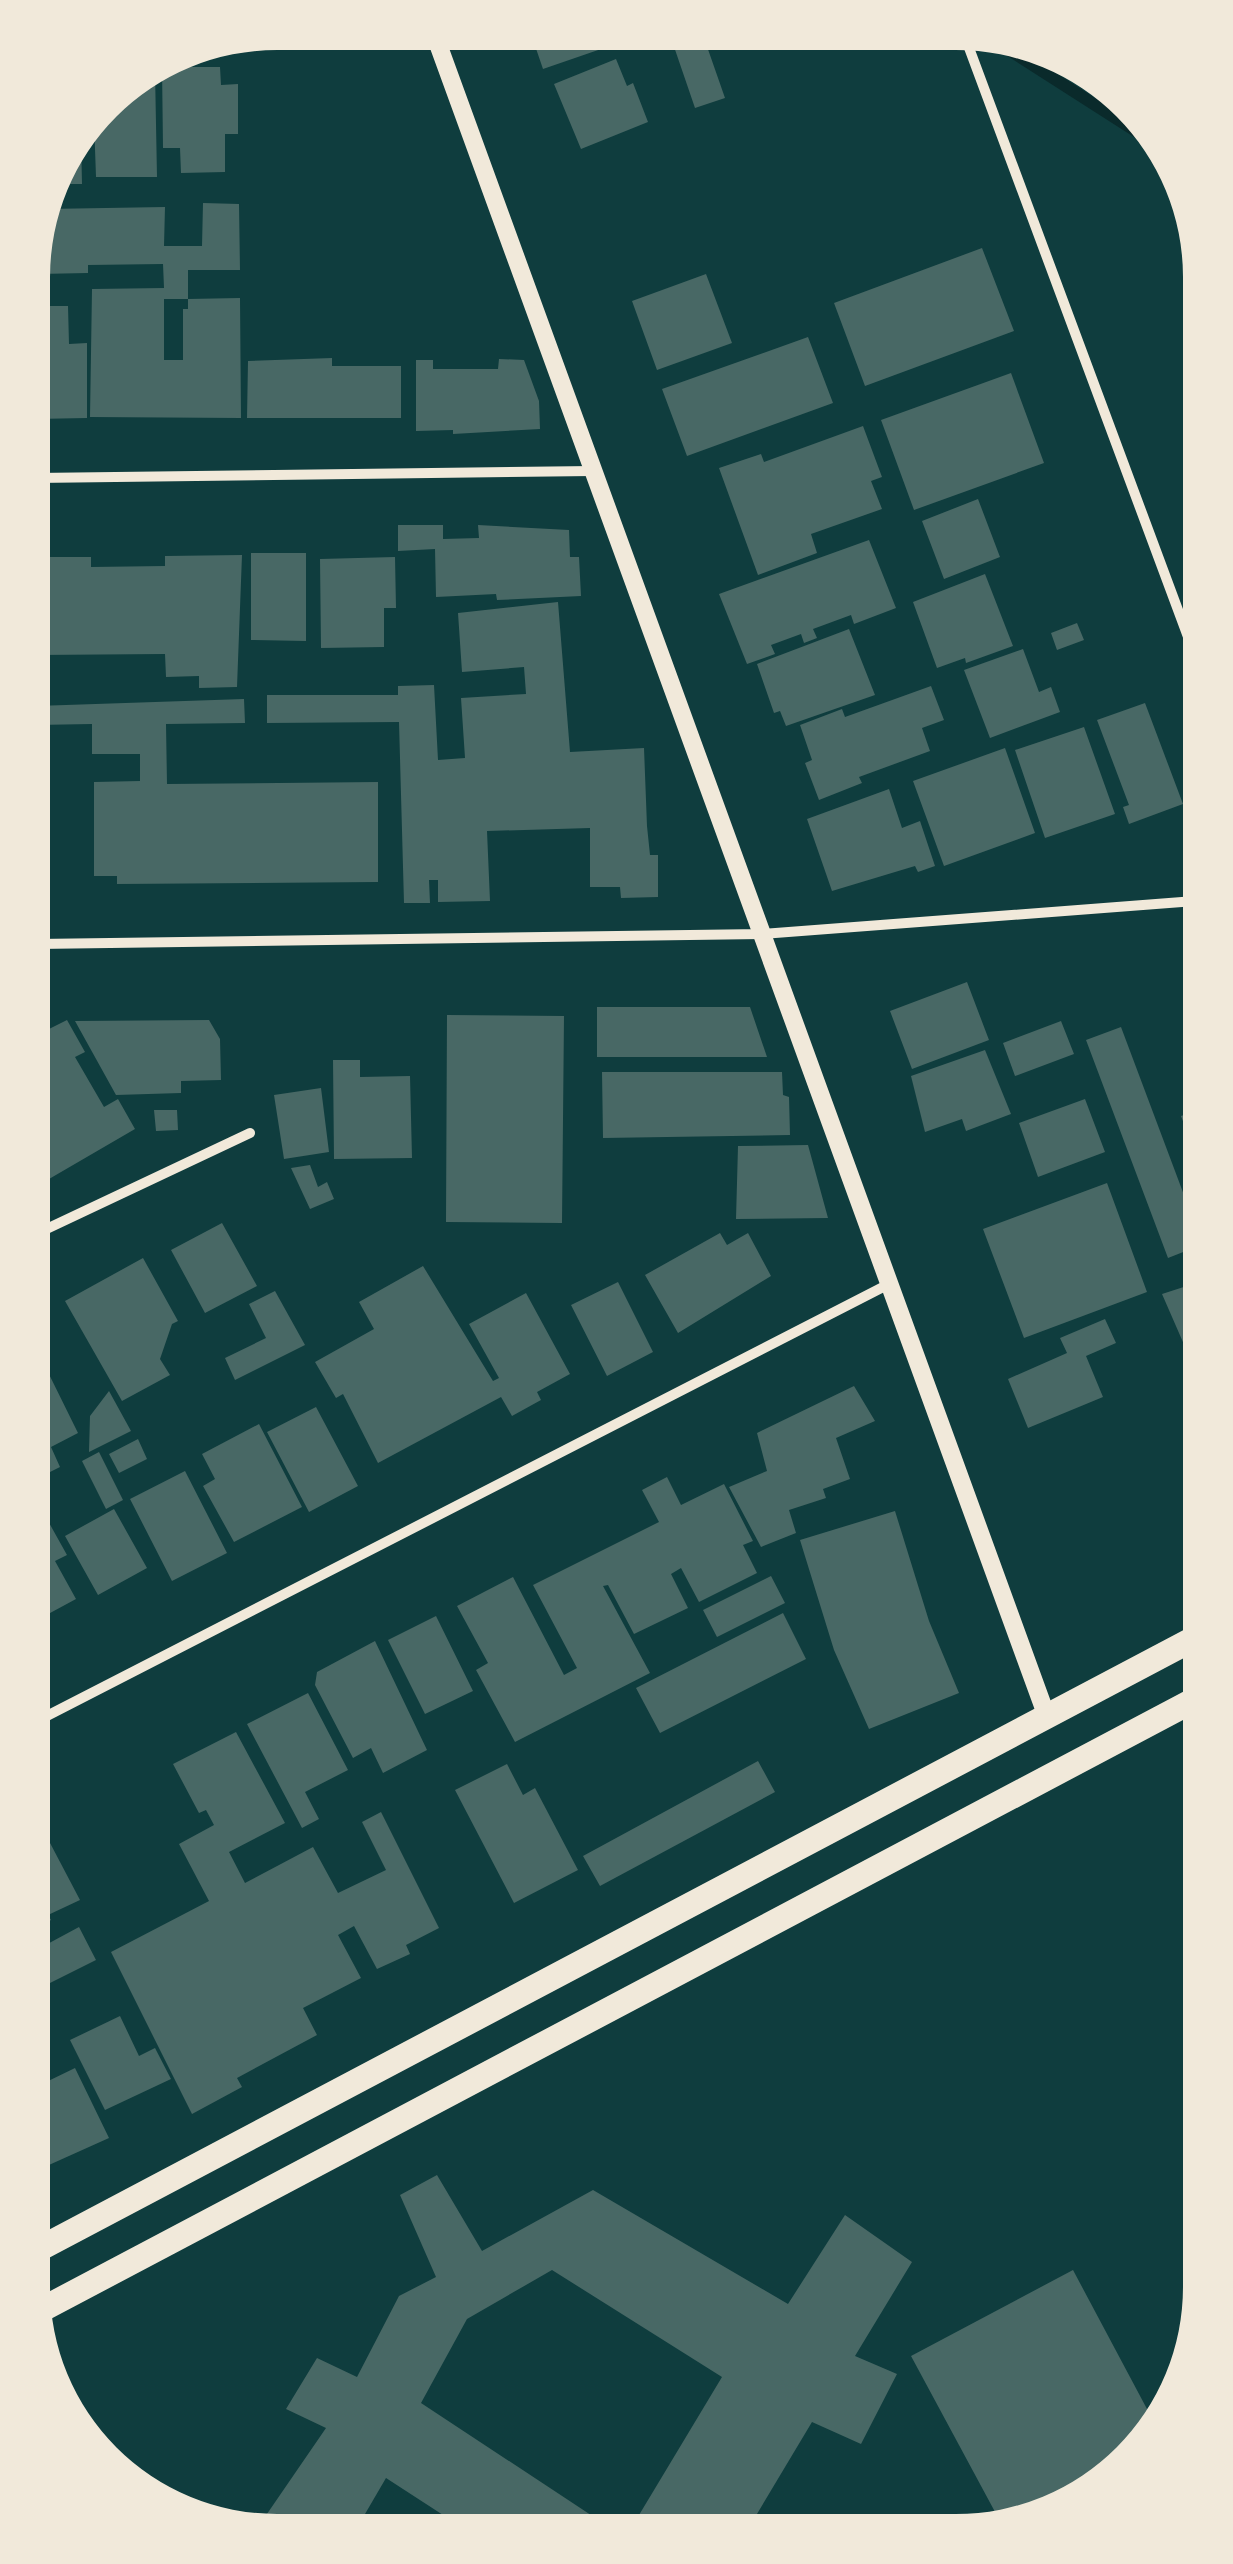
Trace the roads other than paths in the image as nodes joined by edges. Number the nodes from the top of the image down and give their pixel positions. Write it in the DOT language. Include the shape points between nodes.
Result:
graph roads {
  1 [pos="440,50"];
  2 [pos="970,51"];
  3 [pos="594,471"];
  4 [pos="50,478"];
  5 [pos="1183,623"];
  6 [pos="1183,902"];
  7 [pos="762,934"];
  8 [pos="50,944"];
  9 [pos="250,1133"];
  10 [pos="50,1227"];
  11 [pos="889,1284"];
  12 [pos="1183,1646"];
  13 [pos="1183,1706"];
  14 [pos="50,1714"];
  15 [pos="1047,1717"];
  16 [pos="50,2243"];
  17 [pos="51,2305"];
  1 -- 3 [label="street"];
  2 -- 5 [label="street"];
  3 -- 4 [label="street"];
  3 -- 7 [label="street"];
  6 -- 7 [label="street"];
  7 -- 8 [label="street"];
  7 -- 11 [label="street"];
  9 -- 10 [label="street"];
  11 -- 14 [label="street"];
  11 -- 15 [label="street"];
  12 -- 15 [label="main road"];
  13 -- 17 [label="main road"];
  15 -- 16 [label="main road"];
}
